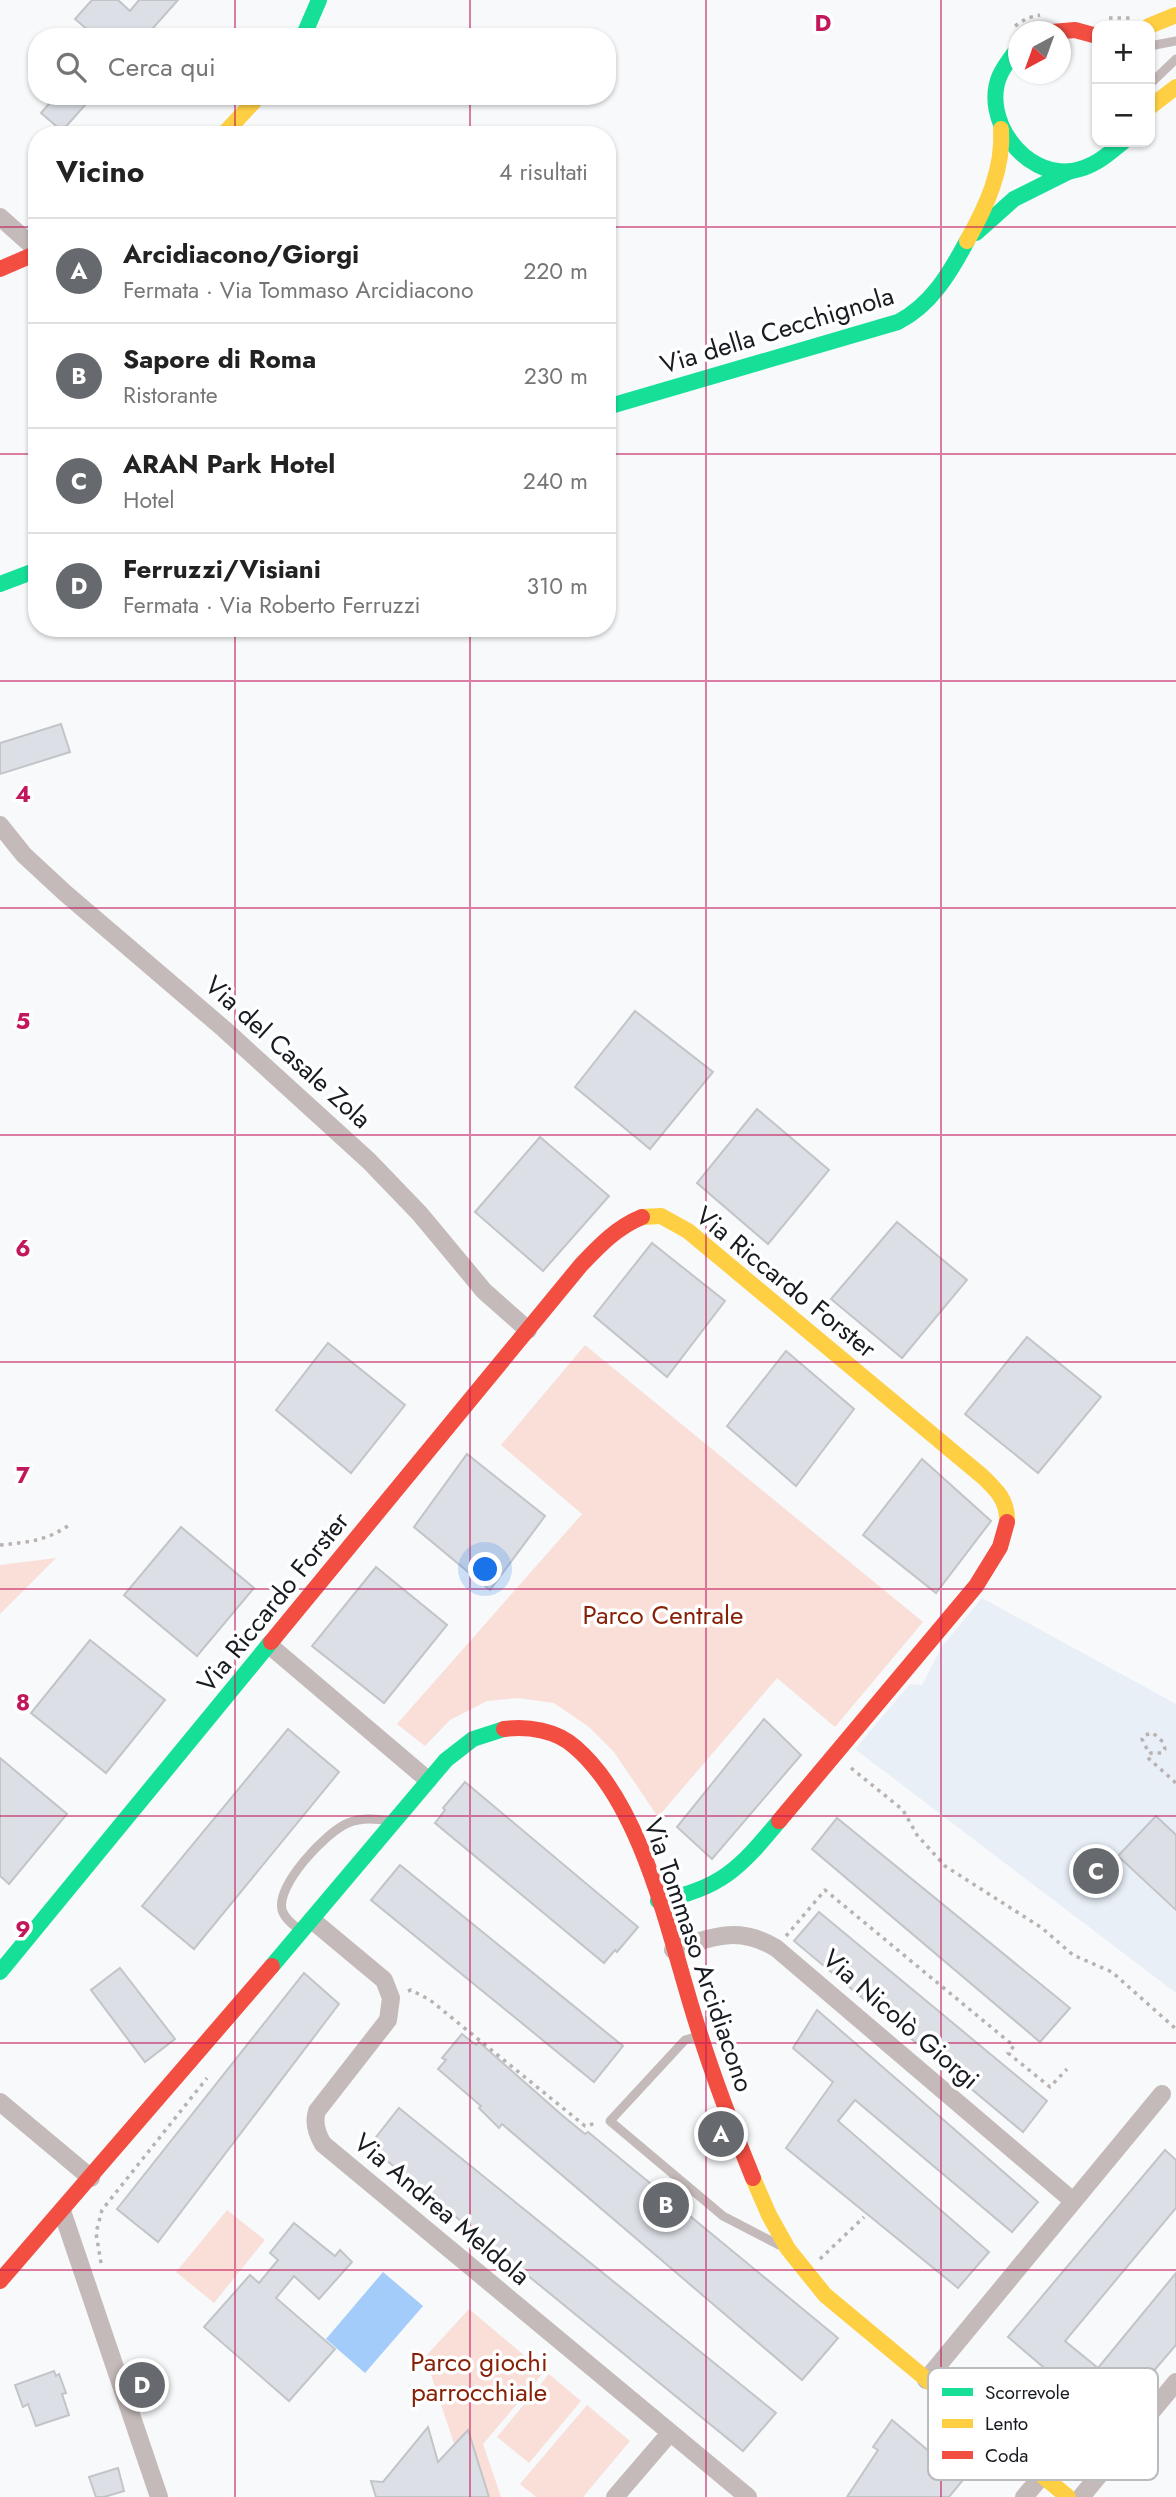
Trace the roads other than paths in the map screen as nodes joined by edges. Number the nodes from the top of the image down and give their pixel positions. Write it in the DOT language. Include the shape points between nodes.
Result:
graph roads {
  1 [pos="319,0"];
  2 [pos="1176,15"];
  3 [pos="1155,24"];
  4 [pos="307,28"];
  5 [pos="1071,30"];
  6 [pos="1092,33"];
  7 [pos="1176,41"];
  8 [pos="1155,45"];
  9 [pos="1176,58"];
  10 [pos="1008,61"];
  11 [pos="1155,79"];
  12 [pos="1176,86"];
  13 [pos="1155,103"];
  14 [pos="251,105"];
  15 [pos="231,126"];
  16 [pos="1001,128"];
  17 [pos="1119,147"];
  18 [pos="1068,172"];
  19 [pos="0,217"];
  20 [pos="968,241"];
  21 [pos="28,243"];
  22 [pos="28,255"];
  23 [pos="0,269"];
  24 [pos="616,404"];
  25 [pos="28,573"];
  26 [pos="0,584"];
  27 [pos="0,825"];
  28 [pos="528,1330"];
  29 [pos="269,1645"];
  30 [pos="428,1780"];
  31 [pos="393,1821"];
  32 [pos="658,1901"];
  33 [pos="307,1926"];
  34 [pos="673,1950"];
  35 [pos="0,1972"];
  36 [pos="700,2035"];
  37 [pos="1162,2094"];
  38 [pos="0,2102"];
  39 [pos="91,2178"];
  40 [pos="1073,2201"];
  41 [pos="62,2211"];
  42 [pos="787,2249"];
  43 [pos="0,2281"];
  44 [pos="936,2368"];
  45 [pos="928,2378"];
  46 [pos="926,2380"];
  47 [pos="1176,2382"];
  48 [pos="1158,2404"];
  49 [pos="670,2433"];
  50 [pos="1039,2480"];
  51 [pos="1047,2480"];
  52 [pos="1095,2480"];
  53 [pos="159,2497"];
  54 [pos="615,2497"];
  55 [pos="748,2497"];
  56 [pos="1024,2497"];
  57 [pos="1068,2497"];
  58 [pos="1081,2497"];
  1 -- 4 [label="street"];
  2 -- 3 [label="street"];
  5 -- 6 [label="street"];
  7 -- 8 [label="lane"];
  9 -- 11 [label="lane"];
  10 -- 16 [label="street, Via della Cecchignola" via="996,92"];
  12 -- 13 [label="street"];
  14 -- 15 [label="street"];
  16 -- 18 [label="street" via="1009,143 1028,160"];
  16 -- 20 [label="street, Via della Cecchignola" via="995,179"];
  17 -- 18 [label="street, Via della Cecchignola" via="1092,167"];
  18 -- 20 [label="street, Via della Cecchignola" via="1014,199"];
  19 -- 21 [label="street"];
  20 -- 24 [label="street, Via della Cecchignola" via="938,289 901,321"];
  22 -- 23 [label="street"];
  25 -- 26 [label="street"];
  27 -- 28 [label="street, Via del Casale Zola" via="65,893 369,1161 484,1292"];
  28 -- 29 [label="street, Via Riccardo Forster"];
  28 -- 32 [label="street, Via Riccardo Forster" via="617,1230 645,1215 664,1217 705,1245 982,1476 1003,1498 1008,1511 1004,1538 979,1580 752,1853 715,1885"];
  29 -- 30 [label="street"];
  29 -- 35 [label="street, Via Riccardo Forster"];
  30 -- 31 [label="street, Via Tommaso Arcidiacono"];
  30 -- 32 [label="street, Via Tommaso Arcidiacono" via="458,1748 488,1731 521,1728 562,1739 596,1770 620,1807"];
  31 -- 33 [label="street, Via Tommaso Arcidiacono"];
  31 -- 33 [label="lane" via="367,1819 342,1826 293,1875 282,1908 286,1919"];
  32 -- 34 [label="street, Via Tommaso Arcidiacono"];
  33 -- 39 [label="street, Via Tommaso Arcidiacono"];
  33 -- 49 [label="street, Via Andrea Meldola" via="384,1980 391,1998 388,2020 317,2111 319,2137"];
  34 -- 36 [label="street, Via Tommaso Arcidiacono"];
  34 -- 40 [label="street, Via Nicolò Giorgi" via="731,1934 776,1948"];
  36 -- 42 [label="street, Via Tommaso Arcidiacono" via="751,2173"];
  36 -- 42 [label="lane" via="685,2040 610,2121 723,2216"];
  37 -- 40 [label="street"];
  38 -- 39 [label="street"];
  39 -- 41 [label="street, Via Tommaso Arcidiacono"];
  40 -- 44 [label="street"];
  41 -- 43 [label="street, Via Tommaso Arcidiacono"];
  41 -- 53 [label="street"];
  42 -- 46 [label="street, Via Tommaso Arcidiacono" via="841,2311"];
  45 -- 46 [label="street"];
  47 -- 48 [label="street"];
  49 -- 54 [label="street"];
  49 -- 55 [label="street, Via Andrea Meldola"];
  50 -- 56 [label="street"];
  51 -- 57 [label="street, Via Tommaso Arcidiacono"];
  52 -- 58 [label="street"];
}
